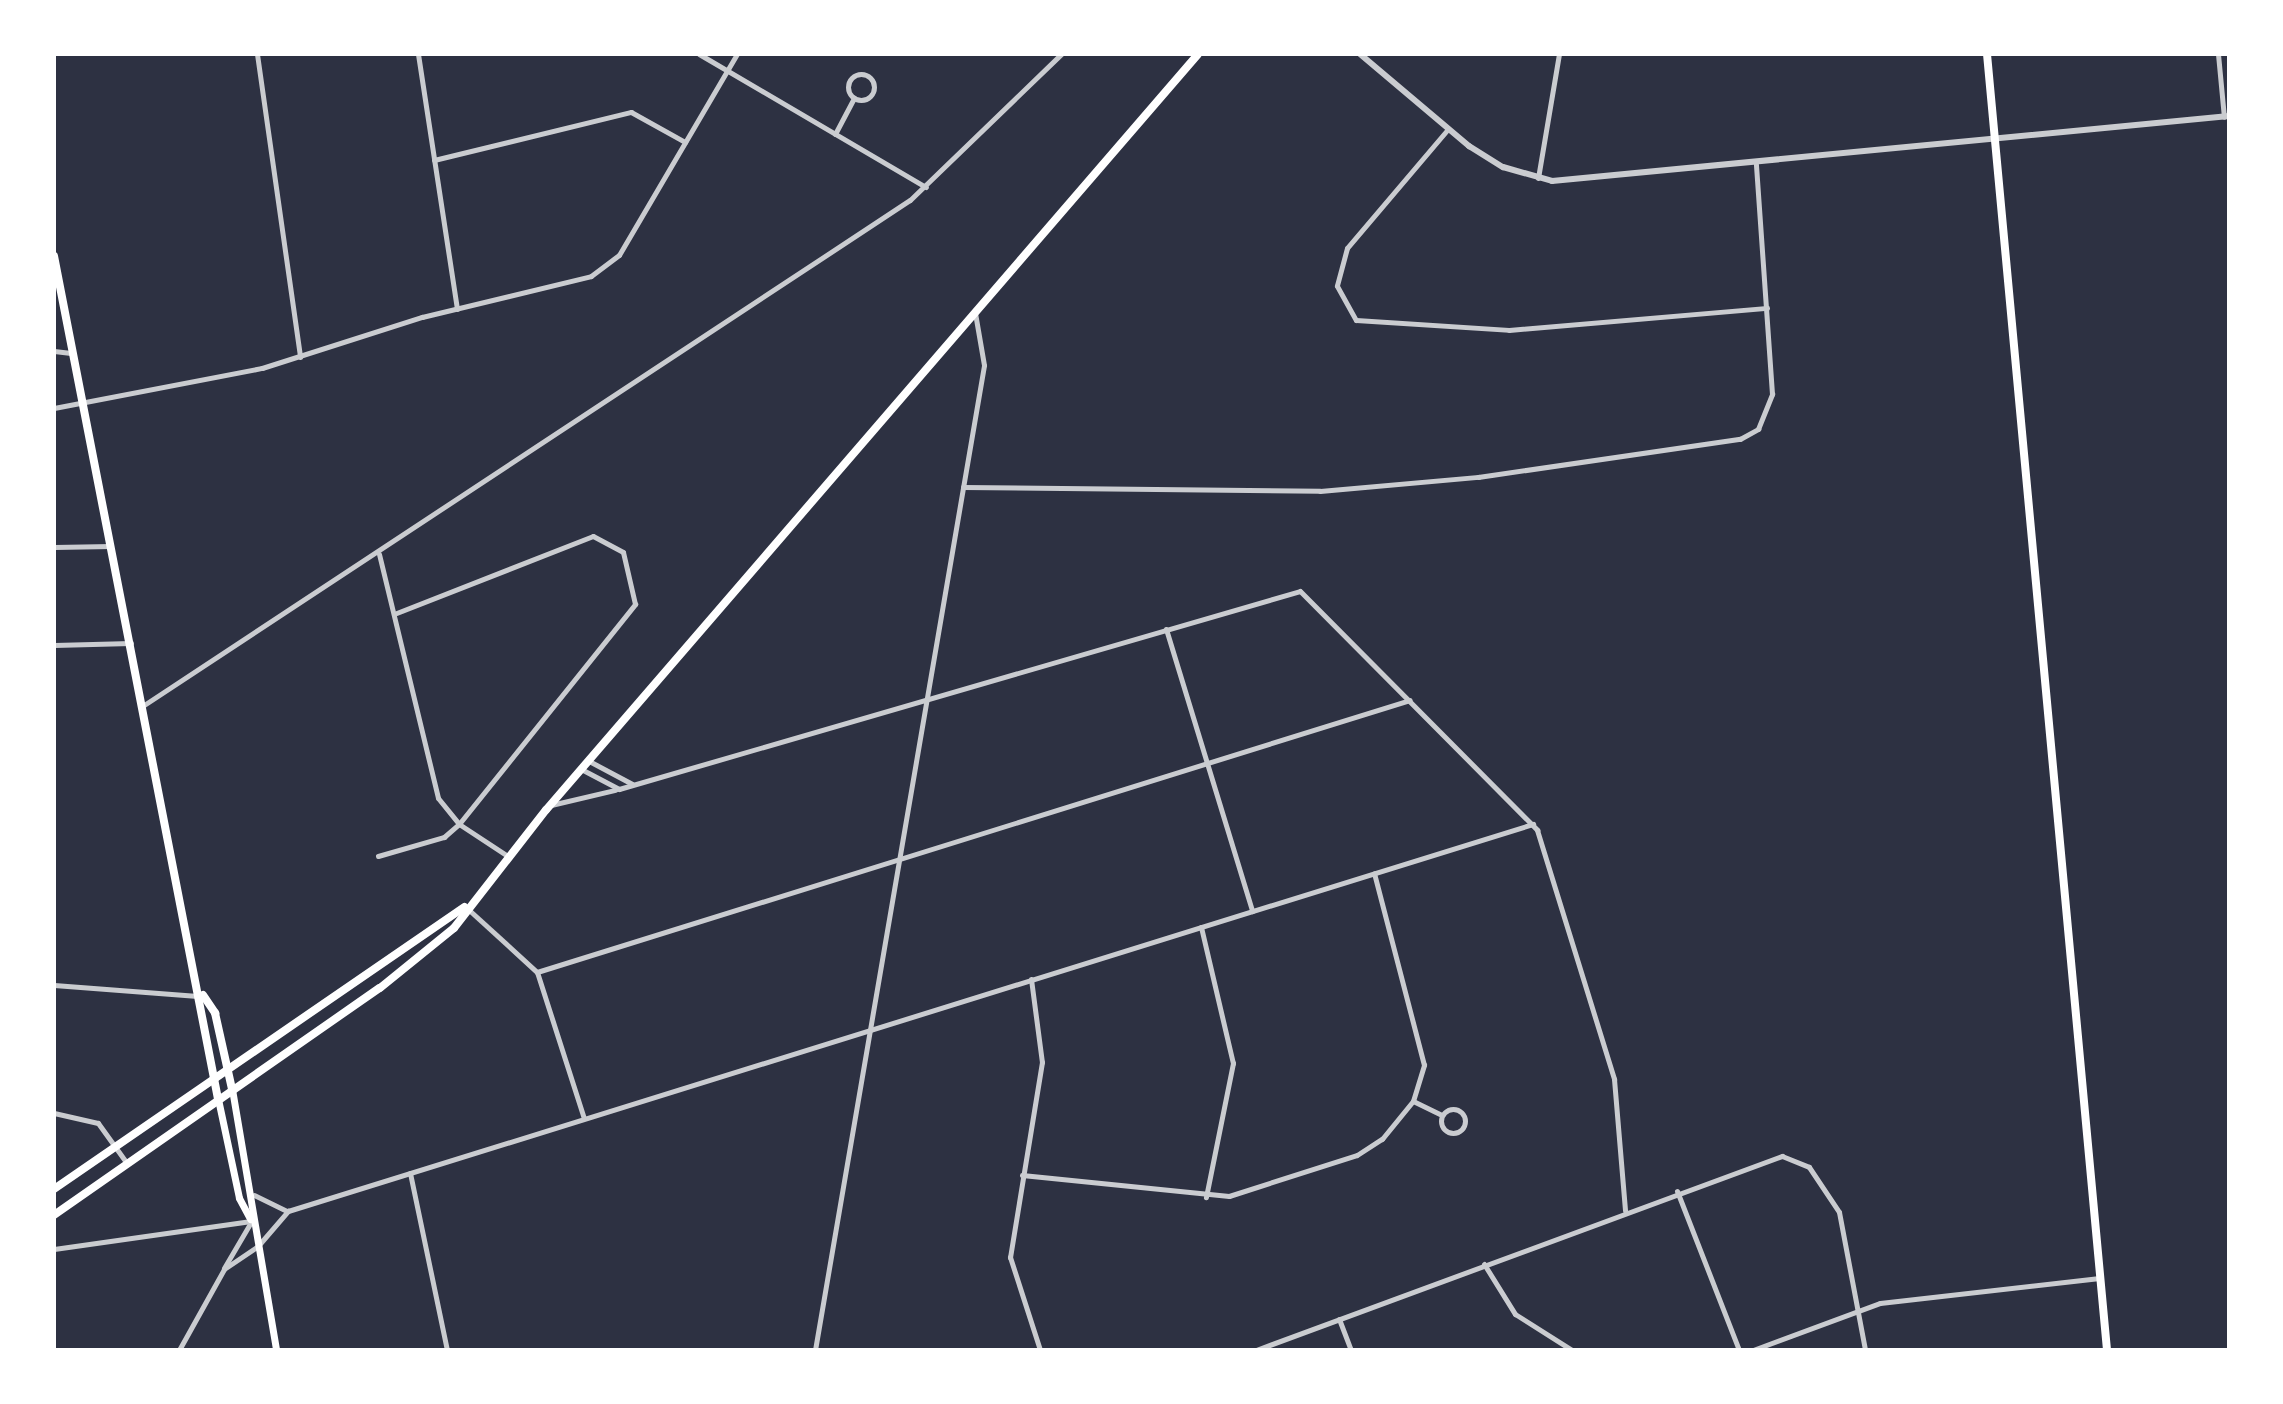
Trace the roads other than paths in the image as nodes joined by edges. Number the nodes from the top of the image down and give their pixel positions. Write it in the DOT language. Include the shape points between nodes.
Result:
graph roads {
  1 [pos="257,54"];
  2 [pos="418,54"];
  3 [pos="699,54"];
  4 [pos="737,54"];
  5 [pos="1061,54"];
  6 [pos="1198,54"];
  7 [pos="1360,54"];
  8 [pos="1559,54"];
  9 [pos="1987,54"];
  10 [pos="2218,54"];
  11 [pos="727,70"];
  12 [pos="854,98"];
  13 [pos="2227,117"];
  14 [pos="1448,129"];
  15 [pos="835,134"];
  16 [pos="1995,141"];
  17 [pos="685,142"];
  18 [pos="434,160"];
  19 [pos="1756,164"];
  20 [pos="1538,179"];
  21 [pos="926,187"];
  22 [pos="54,256"];
  23 [pos="1767,308"];
  24 [pos="457,309"];
  25 [pos="975,312"];
  26 [pos="54,351"];
  27 [pos="71,353"];
  28 [pos="300,357"];
  29 [pos="82,407"];
  30 [pos="54,408"];
  31 [pos="963,487"];
  32 [pos="111,546"];
  33 [pos="54,547"];
  34 [pos="379,554"];
  35 [pos="397,613"];
  36 [pos="1166,629"];
  37 [pos="132,643"];
  38 [pos="54,645"];
  39 [pos="926,698"];
  40 [pos="1410,700"];
  41 [pos="144,705"];
  42 [pos="589,761"];
  43 [pos="1208,764"];
  44 [pos="581,769"];
  45 [pos="633,784"];
  46 [pos="619,789"];
  47 [pos="550,805"];
  48 [pos="459,824"];
  49 [pos="1533,824"];
  50 [pos="378,856"];
  51 [pos="510,858"];
  52 [pos="899,860"];
  53 [pos="1374,873"];
  54 [pos="465,906"];
  55 [pos="1252,911"];
  56 [pos="1201,927"];
  57 [pos="537,972"];
  58 [pos="1031,979"];
  59 [pos="54,985"];
  60 [pos="203,995"];
  61 [pos="870,1029"];
  62 [pos="227,1070"];
  63 [pos="214,1080"];
  64 [pos="232,1089"];
  65 [pos="218,1099"];
  66 [pos="1413,1101"];
  67 [pos="54,1113"];
  68 [pos="1442,1115"];
  69 [pos="584,1118"];
  70 [pos="116,1145"];
  71 [pos="126,1162"];
  72 [pos="410,1173"];
  73 [pos="1022,1175"];
  74 [pos="54,1189"];
  75 [pos="1677,1191"];
  76 [pos="254,1195"];
  77 [pos="1206,1197"];
  78 [pos="288,1211"];
  79 [pos="1625,1211"];
  80 [pos="54,1215"];
  81 [pos="251,1221"];
  82 [pos="257,1247"];
  83 [pos="54,1249"];
  84 [pos="1484,1264"];
  85 [pos="224,1269"];
  86 [pos="2100,1278"];
  87 [pos="1861,1310"];
  88 [pos="1339,1319"];
  89 [pos="179,1350"];
  90 [pos="276,1350"];
  91 [pos="447,1350"];
  92 [pos="815,1350"];
  93 [pos="1040,1350"];
  94 [pos="1256,1350"];
  95 [pos="1351,1350"];
  96 [pos="1572,1350"];
  97 [pos="1739,1350"];
  98 [pos="1753,1350"];
  99 [pos="1865,1350"];
  100 [pos="2107,1350"];
  1 -- 28 [label="street"];
  2 -- 18 [label="street"];
  3 -- 11 [label="street"];
  4 -- 11 [label="street"];
  5 -- 21 [label="street"];
  6 -- 25 [label="main road"];
  7 -- 14 [label="street"];
  8 -- 20 [label="street"];
  9 -- 16 [label="main road"];
  10 -- 13 [label="street"];
  11 -- 15 [label="street"];
  11 -- 17 [label="street"];
  12 -- 12 [label="street" via="871,95 868,75 851,78"];
  12 -- 15 [label="street"];
  13 -- 16 [label="street"];
  14 -- 20 [label="street" via="1503,167"];
  14 -- 23 [label="street" via="1343,256 1338,295 1356,320 1509,330"];
  15 -- 21 [label="street"];
  16 -- 19 [label="street"];
  16 -- 86 [label="main road"];
  17 -- 18 [label="street" via="631,112"];
  17 -- 24 [label="street" via="606,268"];
  18 -- 24 [label="street"];
  19 -- 20 [label="street"];
  19 -- 23 [label="street"];
  21 -- 34 [label="street"];
  22 -- 27 [label="main road"];
  23 -- 31 [label="street" via="1772,394 1758,429 1740,439 1478,477 1320,491"];
  24 -- 28 [label="street"];
  25 -- 31 [label="street" via="984,365"];
  25 -- 42 [label="main road"];
  26 -- 27 [label="street"];
  27 -- 29 [label="main road"];
  28 -- 29 [label="street"];
  29 -- 30 [label="street"];
  29 -- 32 [label="main road"];
  31 -- 39 [label="street"];
  32 -- 33 [label="street"];
  32 -- 37 [label="main road"];
  34 -- 35 [label="street"];
  34 -- 41 [label="street"];
  35 -- 48 [label="street" via="438,798"];
  35 -- 48 [label="street" via="593,536 612,540 627,564 631,618"];
  36 -- 39 [label="street"];
  36 -- 40 [label="street" via="1300,591"];
  36 -- 43 [label="street"];
  37 -- 38 [label="street"];
  37 -- 41 [label="main road"];
  39 -- 45 [label="street"];
  39 -- 52 [label="street"];
  40 -- 43 [label="street"];
  40 -- 49 [label="street"];
  41 -- 60 [label="main road"];
  42 -- 44 [label="main road"];
  42 -- 45 [label="street"];
  43 -- 52 [label="street"];
  43 -- 55 [label="street"];
  44 -- 46 [label="street"];
  44 -- 47 [label="main road"];
  45 -- 46 [label="street"];
  46 -- 47 [label="street"];
  47 -- 51 [label="main road"];
  48 -- 50 [label="street" via="444,837"];
  48 -- 51 [label="street"];
  49 -- 53 [label="street"];
  49 -- 79 [label="street" via="1614,1079"];
  51 -- 54 [label="main road"];
  52 -- 57 [label="street"];
  52 -- 61 [label="street"];
  53 -- 55 [label="street"];
  53 -- 66 [label="street" via="1421,1038 1424,1065"];
  54 -- 57 [label="street"];
  54 -- 62 [label="main road"];
  54 -- 64 [label="main road" via="454,928 402,972"];
  55 -- 56 [label="street"];
  56 -- 58 [label="street"];
  56 -- 77 [label="street" via="1233,1063"];
  57 -- 69 [label="street"];
  58 -- 61 [label="street"];
  58 -- 73 [label="street" via="1044,1037"];
  59 -- 60 [label="street" via="175,999"];
  60 -- 62 [label="main road" via="215,1013"];
  60 -- 63 [label="main road"];
  61 -- 69 [label="street"];
  61 -- 92 [label="street"];
  62 -- 63 [label="main road"];
  62 -- 64 [label="main road"];
  63 -- 65 [label="main road"];
  63 -- 70 [label="main road"];
  64 -- 65 [label="main road"];
  64 -- 76 [label="main road"];
  65 -- 71 [label="main road"];
  65 -- 81 [label="main road" via="239,1198"];
  66 -- 68 [label="street"];
  66 -- 77 [label="street" via="1382,1139 1357,1155 1239,1194"];
  67 -- 70 [label="street" via="98,1123"];
  68 -- 68 [label="street" via="1446,1131 1463,1127 1460,1111"];
  69 -- 72 [label="street"];
  70 -- 71 [label="street"];
  70 -- 74 [label="main road"];
  71 -- 80 [label="main road"];
  72 -- 78 [label="street"];
  72 -- 91 [label="street"];
  73 -- 77 [label="street"];
  73 -- 93 [label="street" via="1011,1271"];
  75 -- 79 [label="street"];
  75 -- 87 [label="street" via="1762,1160 1801,1160 1839,1212"];
  75 -- 97 [label="street"];
  76 -- 78 [label="street"];
  76 -- 81 [label="main road"];
  78 -- 82 [label="street"];
  79 -- 84 [label="street"];
  81 -- 82 [label="main road"];
  81 -- 83 [label="street"];
  81 -- 85 [label="street"];
  82 -- 85 [label="street"];
  82 -- 90 [label="main road"];
  84 -- 88 [label="street"];
  84 -- 96 [label="street" via="1515,1314"];
  85 -- 89 [label="street"];
  86 -- 87 [label="street" via="1932,1294"];
  86 -- 100 [label="main road"];
  87 -- 98 [label="street"];
  87 -- 99 [label="street"];
  88 -- 94 [label="street"];
  88 -- 95 [label="street"];
}
